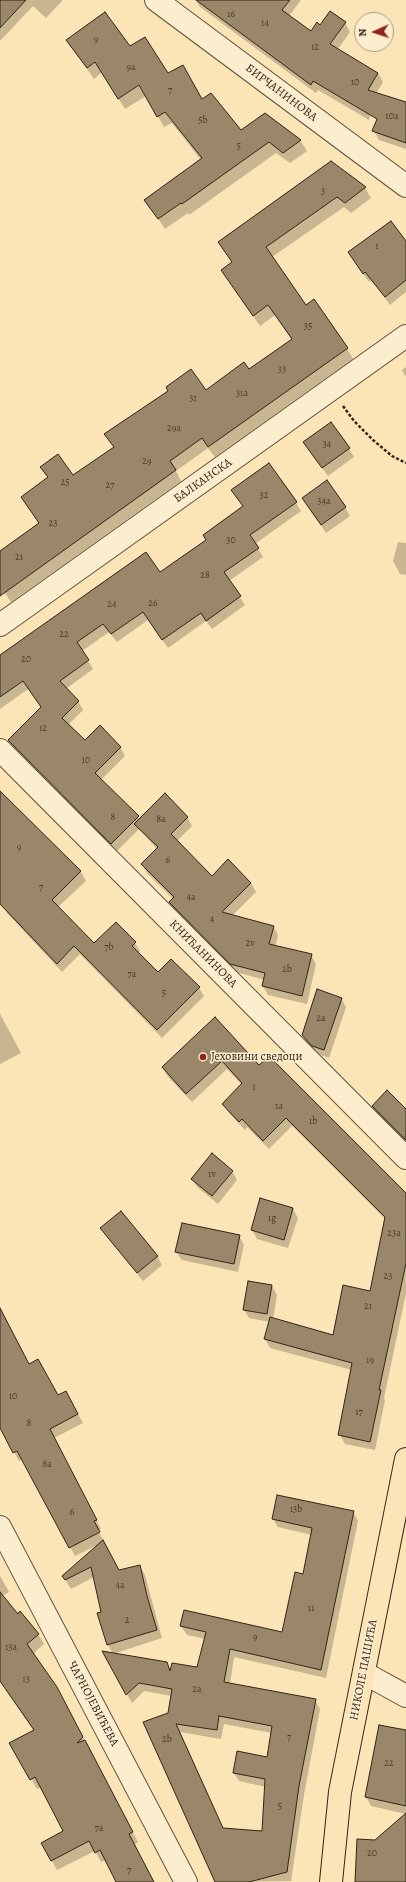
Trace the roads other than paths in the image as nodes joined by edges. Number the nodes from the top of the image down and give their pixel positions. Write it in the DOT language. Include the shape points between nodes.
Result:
graph roads {
  1 [pos="156,0"];
  2 [pos="406,186"];
  3 [pos="406,336"];
  4 [pos="0,625"];
  5 [pos="0,750"];
  6 [pos="406,1158"];
  7 [pos="406,1459"];
  8 [pos="0,1527"];
  9 [pos="364,1673"];
  10 [pos="406,1696"];
  11 [pos="186,1882"];
  12 [pos="331,1882"];
  1 -- 2 [label="street, БИРЧАНИНОВА"];
  3 -- 4 [label="street, БАЛКАНСКА"];
  5 -- 6 [label="street, КНИЋАНИНОВА"];
  7 -- 9 [label="main road, НИКОЛЕ ПАШИЋА"];
  8 -- 11 [label="street, ЧАРНОЈЕВИЋЕВА"];
  9 -- 10 [label="street"];
  9 -- 12 [label="main road, НИКОЛЕ ПАШИЋА" via="340,1792"];
}
